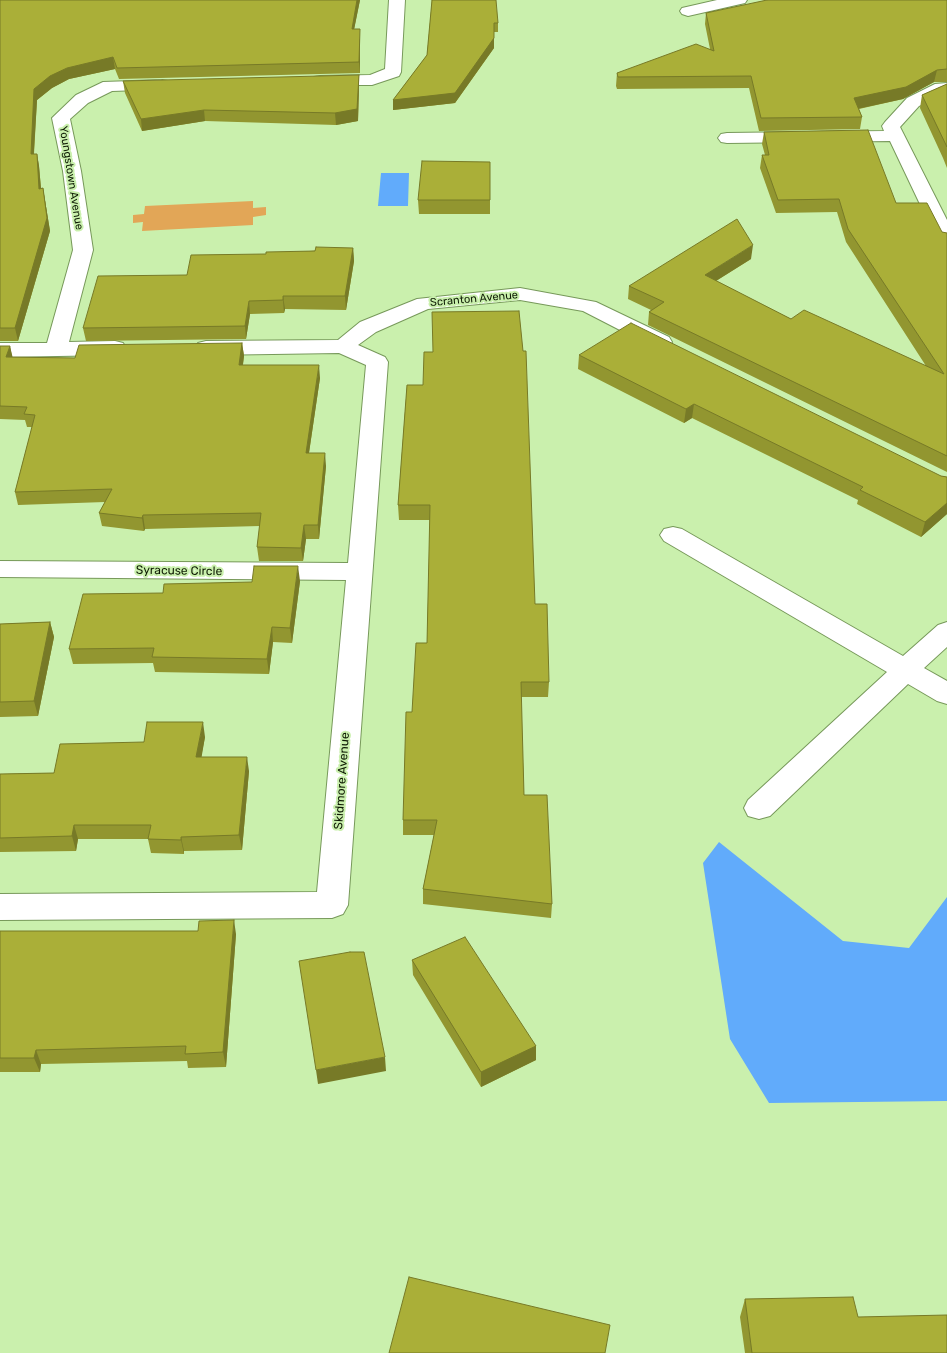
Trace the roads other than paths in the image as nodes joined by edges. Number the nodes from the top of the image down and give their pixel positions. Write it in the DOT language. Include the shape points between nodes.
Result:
graph roads {
  1 [pos="397,0"];
  2 [pos="739,0"];
  3 [pos="688,11"];
  4 [pos="302,82"];
  5 [pos="183,84"];
  6 [pos="947,88"];
  7 [pos="894,136"];
  8 [pos="727,138"];
  9 [pos="947,240"];
  10 [pos="344,346"];
  11 [pos="136,348"];
  12 [pos="185,348"];
  13 [pos="56,349"];
  14 [pos="676,349"];
  15 [pos="0,350"];
  16 [pos="673,535"];
  17 [pos="0,569"];
  18 [pos="358,572"];
  19 [pos="947,631"];
  20 [pos="906,670"];
  21 [pos="947,694"];
  22 [pos="759,808"];
  23 [pos="0,907"];
  1 -- 4 [label="street" via="393,72 372,80"];
  2 -- 3 [label="street"];
  5 -- 13 [label="street, Youngstown Avenue" via="109,86 82,99 61,118 83,250"];
  6 -- 7 [label="street" via="913,102 891,126"];
  7 -- 8 [label="street"];
  7 -- 9 [label="street"];
  10 -- 12 [label="street"];
  10 -- 14 [label="street, Scranton Avenue" via="368,327 424,303 520,294 589,306"];
  10 -- 18 [label="street, Skidmore Avenue" via="377,362"];
  11 -- 13 [label="street"];
  13 -- 15 [label="street"];
  16 -- 20 [label="street"];
  17 -- 18 [label="street, Syracuse Circle"];
  18 -- 23 [label="street, Skidmore Avenue" via="332,905"];
  19 -- 20 [label="street"];
  20 -- 21 [label="street"];
  20 -- 22 [label="street"];
}
